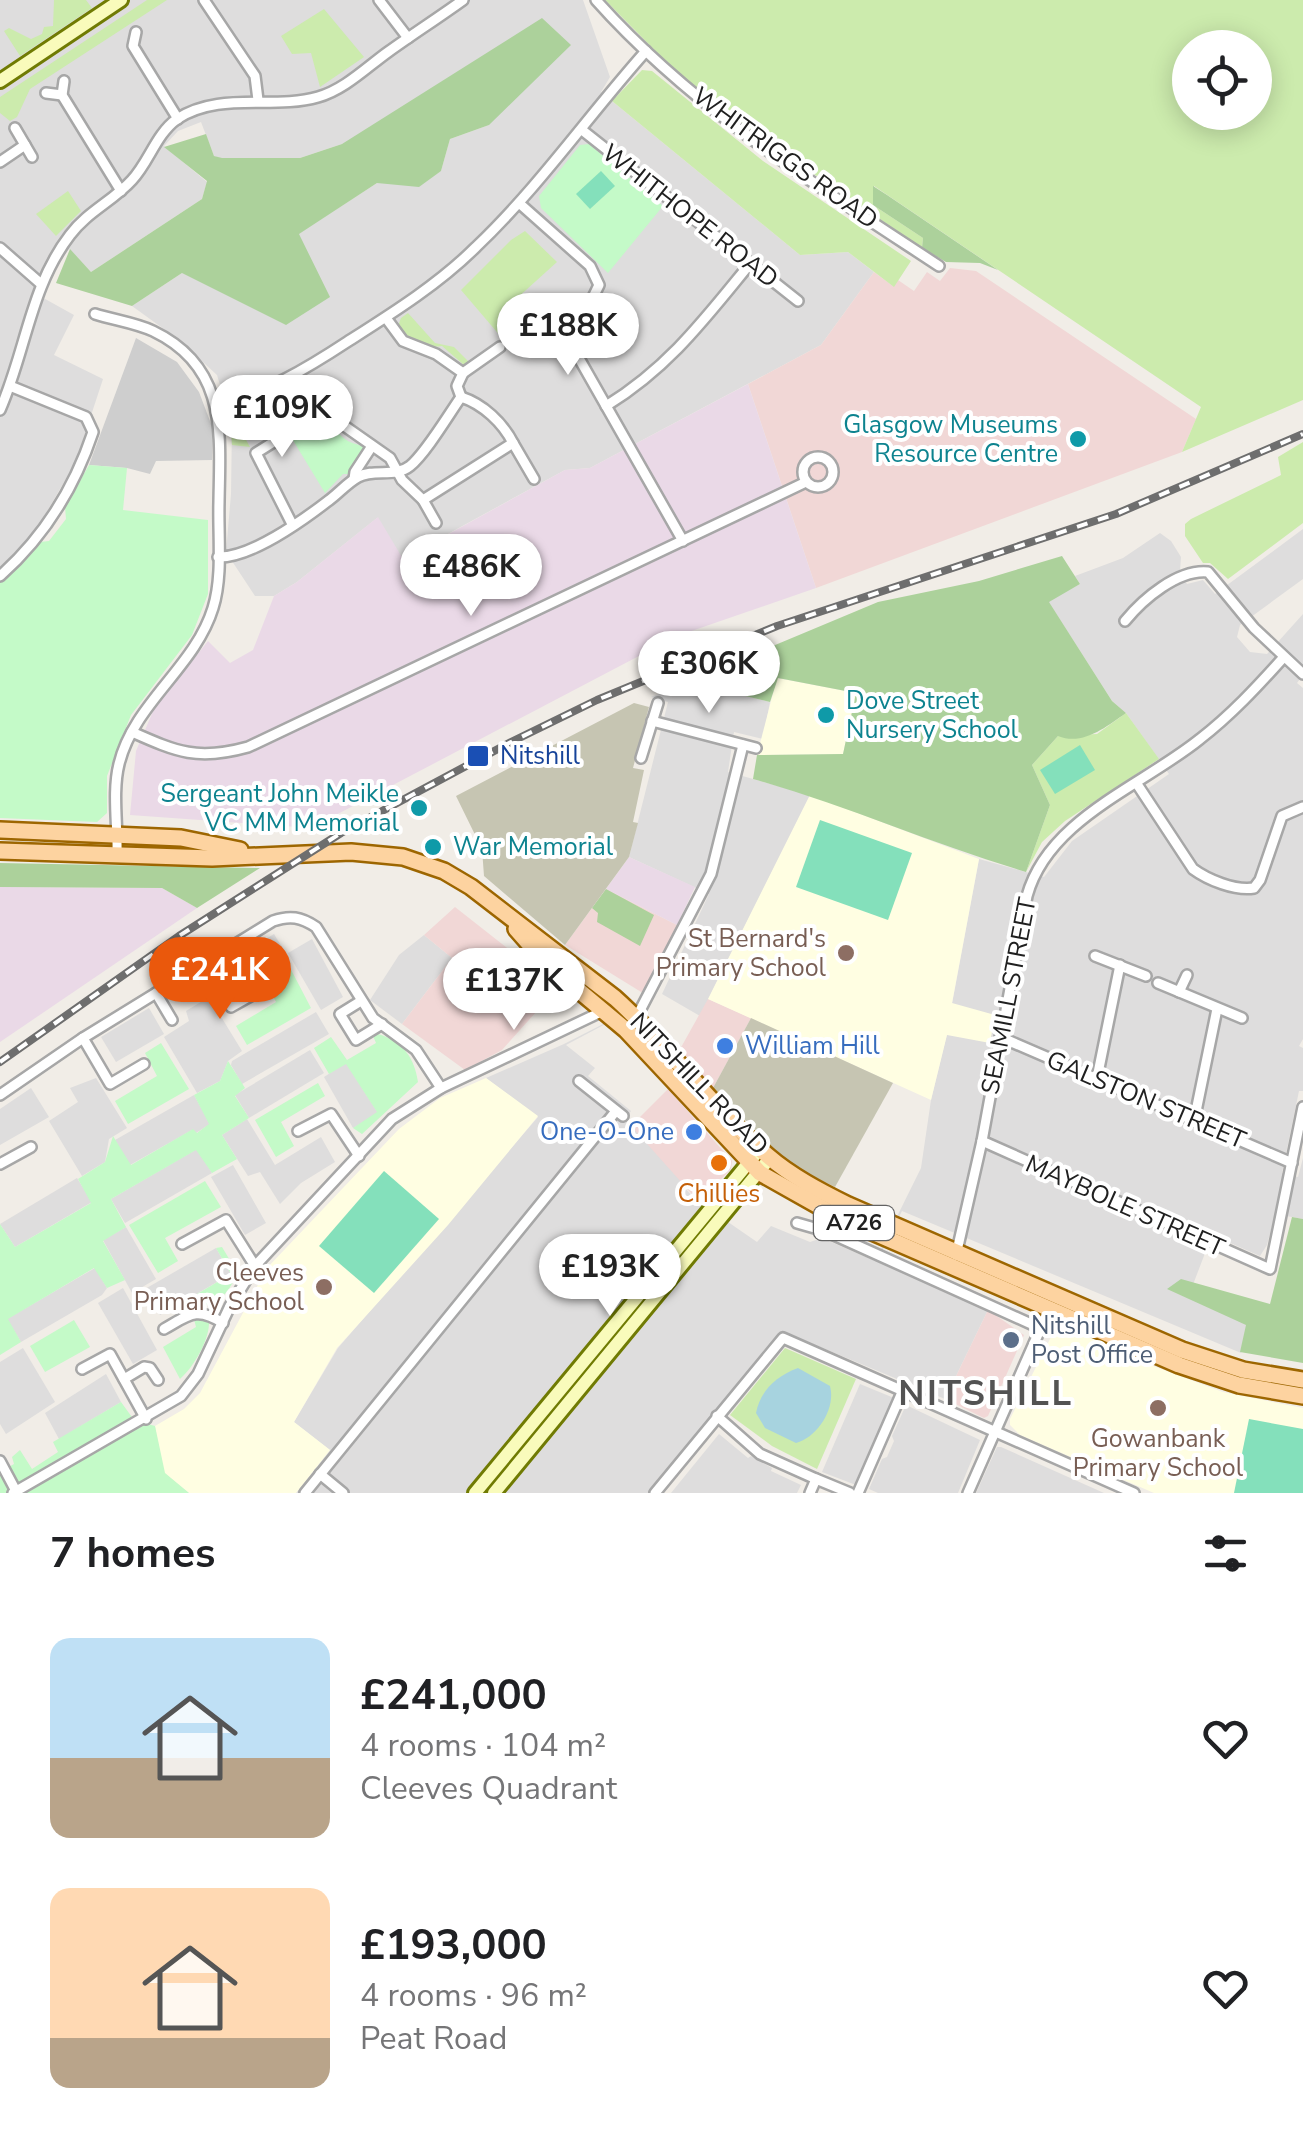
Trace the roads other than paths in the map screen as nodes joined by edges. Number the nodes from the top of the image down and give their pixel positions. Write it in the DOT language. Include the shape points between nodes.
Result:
graph roads {
  1 [pos="121,0"];
  2 [pos="204,0"];
  3 [pos="379,0"];
  4 [pos="463,0"];
  5 [pos="596,0"];
  6 [pos="136,32"];
  7 [pos="408,38"];
  8 [pos="119,45"];
  9 [pos="132,46"];
  10 [pos="646,51"];
  11 [pos="0,81"];
  12 [pos="64,81"];
  13 [pos="46,92"];
  14 [pos="62,96"];
  15 [pos="258,100"];
  16 [pos="178,119"];
  17 [pos="15,128"];
  18 [pos="582,130"];
  19 [pos="24,146"];
  20 [pos="32,156"];
  21 [pos="0,162"];
  22 [pos="122,191"];
  23 [pos="520,203"];
  24 [pos="0,248"];
  25 [pos="749,265"];
  26 [pos="939,266"];
  27 [pos="40,283"];
  28 [pos="798,301"];
  29 [pos="95,314"];
  30 [pos="386,318"];
  31 [pos="500,347"];
  32 [pos="463,372"];
  33 [pos="304,384"];
  34 [pos="10,386"];
  35 [pos="462,397"];
  36 [pos="218,406"];
  37 [pos="606,406"];
  38 [pos="0,410"];
  39 [pos="322,412"];
  40 [pos="513,443"];
  41 [pos="372,446"];
  42 [pos="397,472"];
  43 [pos="354,478"];
  44 [pos="534,479"];
  45 [pos="806,482"];
  46 [pos="423,500"];
  47 [pos="436,522"];
  48 [pos="292,524"];
  49 [pos="683,541"];
  50 [pos="218,557"];
  51 [pos="0,576"];
  52 [pos="1125,621"];
  53 [pos="1283,658"];
  54 [pos="1303,674"];
  55 [pos="658,703"];
  56 [pos="652,721"];
  57 [pos="132,732"];
  58 [pos="743,745"];
  59 [pos="756,748"];
  60 [pos="641,758"];
  61 [pos="1137,784"];
  62 [pos="1303,807"];
  63 [pos="0,830"];
  64 [pos="118,834"];
  65 [pos="0,851"];
  66 [pos="258,854"];
  67 [pos="118,855"];
  68 [pos="501,911"];
  69 [pos="1095,956"];
  70 [pos="205,962"];
  71 [pos="1120,966"];
  72 [pos="1187,975"];
  73 [pos="1146,976"];
  74 [pos="1158,983"];
  75 [pos="263,990"];
  76 [pos="1179,992"];
  77 [pos="156,993"];
  78 [pos="615,998"];
  79 [pos="361,1001"];
  80 [pos="1217,1009"];
  81 [pos="603,1011"];
  82 [pos="1242,1018"];
  83 [pos="172,1020"];
  84 [pos="382,1024"];
  85 [pos="632,1024"];
  86 [pos="1000,1037"];
  87 [pos="82,1038"];
  88 [pos="144,1064"];
  89 [pos="1097,1078"];
  90 [pos="579,1081"];
  91 [pos="441,1088"];
  92 [pos="0,1095"];
  93 [pos="1303,1107"];
  94 [pos="1194,1121"];
  95 [pos="298,1131"];
  96 [pos="982,1141"];
  97 [pos="31,1148"];
  98 [pos="359,1156"];
  99 [pos="760,1160"];
  100 [pos="1292,1163"];
  101 [pos="0,1164"];
  102 [pos="797,1223"];
  103 [pos="182,1244"];
  104 [pos="954,1260"];
  105 [pos="255,1266"];
  106 [pos="1052,1302"];
  107 [pos="223,1323"];
  108 [pos="1040,1328"];
  109 [pos="164,1330"];
  110 [pos="82,1368"];
  111 [pos="124,1379"];
  112 [pos="158,1380"];
  113 [pos="1303,1380"];
  114 [pos="903,1390"];
  115 [pos="1303,1396"];
  116 [pos="718,1416"];
  117 [pos="146,1418"];
  118 [pos="994,1431"];
  119 [pos="0,1462"];
  120 [pos="320,1474"];
  121 [pos="816,1479"];
  122 [pos="15,1492"];
  123 [pos="305,1493"];
  124 [pos="343,1493"];
  125 [pos="475,1493"];
  126 [pos="494,1493"];
  127 [pos="655,1493"];
  128 [pos="810,1493"];
  129 [pos="854,1493"];
  130 [pos="968,1493"];
  131 [pos="1134,1493"];
  1 -- 11 [label="street"];
  2 -- 15 [label="street" via="255,76"];
  3 -- 7 [label="street"];
  4 -- 7 [label="street"];
  5 -- 10 [label="street, WHITRIGGS ROAD"];
  6 -- 9 [label="street"];
  7 -- 15 [label="street" via="323,96"];
  8 -- 9 [label="street"];
  9 -- 16 [label="street"];
  10 -- 18 [label="street"];
  10 -- 26 [label="street, WHITRIGGS ROAD" via="738,129"];
  12 -- 14 [label="street"];
  13 -- 14 [label="street"];
  14 -- 22 [label="street"];
  15 -- 16 [label="street"];
  16 -- 22 [label="street"];
  17 -- 19 [label="street"];
  18 -- 23 [label="street"];
  18 -- 25 [label="street, WHITHOPE ROAD"];
  19 -- 20 [label="street"];
  19 -- 21 [label="street"];
  22 -- 27 [label="street" via="73,231"];
  23 -- 30 [label="street" via="473,251"];
  23 -- 37 [label="street" via="590,266 599,285 576,332 576,353"];
  24 -- 27 [label="street"];
  25 -- 28 [label="street, WHITHOPE ROAD"];
  25 -- 37 [label="street" via="677,352"];
  27 -- 34 [label="street"];
  29 -- 36 [label="street" via="152,331 180,349 209,382"];
  30 -- 32 [label="street" via="404,341"];
  30 -- 36 [label="street" via="266,390"];
  31 -- 32 [label="street"];
  32 -- 35 [label="street" via="457,386"];
  33 -- 39 [label="street"];
  34 -- 38 [label="street"];
  34 -- 51 [label="street" via="86,417 93,432 48,527"];
  35 -- 40 [label="street" via="502,425"];
  35 -- 42 [label="street" via="410,466"];
  36 -- 50 [label="street"];
  37 -- 49 [label="street"];
  39 -- 41 [label="street"];
  39 -- 48 [label="street" via="256,454"];
  40 -- 44 [label="street"];
  40 -- 46 [label="street"];
  41 -- 42 [label="street"];
  41 -- 43 [label="street"];
  42 -- 43 [label="street"];
  42 -- 46 [label="street"];
  43 -- 48 [label="street"];
  45 -- 49 [label="street"];
  46 -- 47 [label="street"];
  48 -- 50 [label="street" via="236,556"];
  49 -- 57 [label="street" via="248,746 189,755"];
  50 -- 57 [label="street" via="212,609 188,656"];
  52 -- 53 [label="street" via="1160,591 1203,571"];
  53 -- 54 [label="street"];
  53 -- 61 [label="street, SEAMILL STREET" via="1215,727"];
  55 -- 56 [label="street"];
  56 -- 58 [label="street"];
  56 -- 60 [label="street"];
  57 -- 64 [label="street" via="116,782"];
  58 -- 59 [label="street"];
  58 -- 85 [label="street" via="711,874"];
  61 -- 62 [label="street" via="1197,872 1243,890 1260,880 1282,816"];
  61 -- 86 [label="street, SEAMILL STREET" via="1064,833 1036,869"];
  63 -- 64 [label="main road, NITSHILL ROAD / A726"];
  64 -- 66 [label="main road, NITSHILL ROAD / A726"];
  64 -- 67 [label="street"];
  65 -- 67 [label="main road, NITSHILL ROAD / A726"];
  66 -- 67 [label="main road, NITSHILL ROAD / A726"];
  66 -- 68 [label="main road, NITSHILL ROAD / A726" via="403,856 456,878"];
  68 -- 78 [label="main road, NITSHILL ROAD / A726"];
  68 -- 81 [label="main road, NITSHILL ROAD / A726" via="546,963"];
  69 -- 71 [label="street"];
  70 -- 75 [label="street" via="231,1007"];
  70 -- 77 [label="street"];
  70 -- 79 [label="street" via="272,922 303,918 316,927"];
  71 -- 73 [label="street"];
  71 -- 89 [label="street"];
  72 -- 76 [label="street"];
  74 -- 76 [label="street"];
  76 -- 80 [label="street"];
  77 -- 83 [label="street"];
  77 -- 87 [label="street"];
  78 -- 81 [label="street"];
  78 -- 85 [label="main road, NITSHILL ROAD / A726"];
  79 -- 84 [label="street"];
  79 -- 84 [label="street" via="340,1014 356,1040"];
  80 -- 82 [label="street"];
  80 -- 94 [label="street"];
  81 -- 85 [label="main road, NITSHILL ROAD / A726"];
  81 -- 91 [label="street"];
  84 -- 91 [label="street" via="416,1050"];
  85 -- 99 [label="main road, NITSHILL ROAD / A726"];
  86 -- 89 [label="street, GALSTON STREET"];
  86 -- 96 [label="street, SEAMILL STREET"];
  87 -- 88 [label="street" via="110,1084"];
  87 -- 92 [label="street"];
  89 -- 94 [label="street, GALSTON STREET"];
  90 -- 120 [label="street" via="620,1114"];
  91 -- 98 [label="street" via="392,1120"];
  93 -- 100 [label="street"];
  94 -- 100 [label="street, GALSTON STREET"];
  95 -- 98 [label="street" via="330,1114"];
  96 -- 100 [label="street, MAYBOLE STREET" via="1270,1269"];
  96 -- 104 [label="street, SEAMILL STREET"];
  97 -- 101 [label="street"];
  98 -- 105 [label="street"];
  99 -- 104 [label="main road, NITSHILL ROAD / A726"];
  99 -- 125 [label="street"];
  99 -- 126 [label="street"];
  102 -- 108 [label="street"];
  103 -- 105 [label="street" via="226,1220"];
  104 -- 106 [label="main road, NITSHILL ROAD / A726"];
  105 -- 107 [label="street"];
  106 -- 108 [label="street"];
  106 -- 113 [label="main road, NITSHILL ROAD / A726" via="1222,1365"];
  106 -- 115 [label="main road, NITSHILL ROAD / A726" via="1166,1360 1220,1380"];
  107 -- 109 [label="street" via="194,1313"];
  107 -- 117 [label="street" via="181,1396"];
  108 -- 118 [label="street"];
  110 -- 111 [label="street" via="110,1354"];
  111 -- 112 [label="street" via="144,1367"];
  111 -- 117 [label="street"];
  114 -- 116 [label="street" via="783,1338"];
  114 -- 118 [label="street"];
  114 -- 129 [label="street"];
  116 -- 121 [label="street" via="760,1454"];
  116 -- 127 [label="street"];
  117 -- 122 [label="street"];
  118 -- 130 [label="street"];
  118 -- 131 [label="street"];
  119 -- 122 [label="street"];
  120 -- 123 [label="street"];
  120 -- 124 [label="street"];
  121 -- 128 [label="street"];
  121 -- 129 [label="street"];
}
